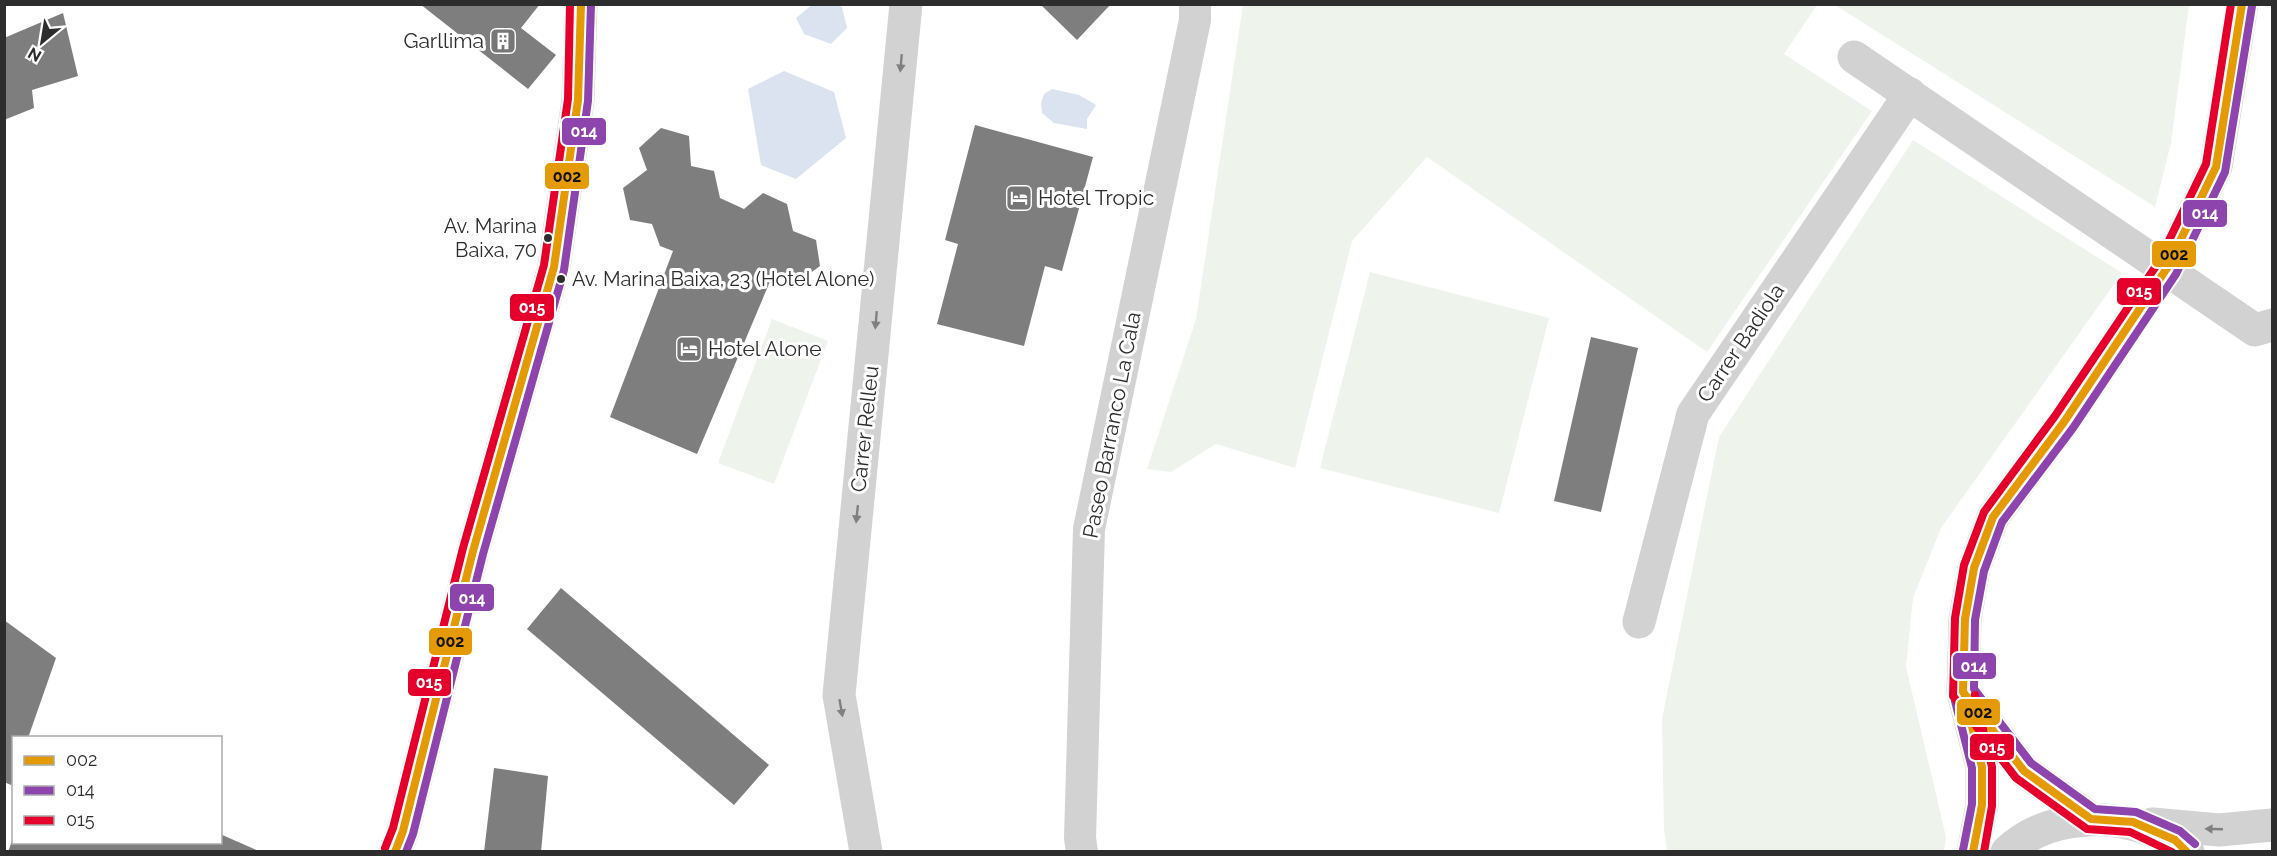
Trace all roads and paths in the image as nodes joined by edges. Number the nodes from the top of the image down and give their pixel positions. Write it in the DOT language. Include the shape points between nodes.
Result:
graph roads {
  1 [pos="581,4"];
  2 [pos="906,4"];
  3 [pos="1195,4"];
  4 [pos="2242,4"];
  5 [pos="1854,57"];
  6 [pos="1910,94"];
  7 [pos="2167,268"];
  8 [pos="2272,325"];
  9 [pos="1639,622"];
  10 [pos="1963,692"];
  11 [pos="2091,819"];
  12 [pos="2133,822"];
  13 [pos="2272,825"];
  14 [pos="401,845"];
  15 [pos="866,852"];
  16 [pos="1083,852"];
  17 [pos="1973,852"];
  18 [pos="2007,852"];
  19 [pos="2188,852"];
  1 -- 14 [label="street" via="578,100 554,267 473,551"];
  2 -- 15 [label="street, Carrer Relleu, one-way" via="839,694"];
  3 -- 16 [label="street, Paseo Barranco La Cala" via="1195,20 1089,530 1080,838"];
  4 -- 7 [label="street" via="2216,167"];
  5 -- 6 [label="street"];
  6 -- 7 [label="street"];
  6 -- 9 [label="street, Carrer Badiola" via="1692,414"];
  7 -- 8 [label="street" via="2255,330"];
  7 -- 10 [label="street" via="2064,422 1993,517 1974,568 1967,609"];
  10 -- 11 [label="street" via="2024,771"];
  10 -- 17 [label="street" via="1982,766 1982,806"];
  11 -- 12 [label="street"];
  11 -- 18 [label="street" via="2050,826"];
  13 -- 12 [label="street, one-way" via="2219,830"];
  12 -- 19 [label="street" via="2175,840"];
}
